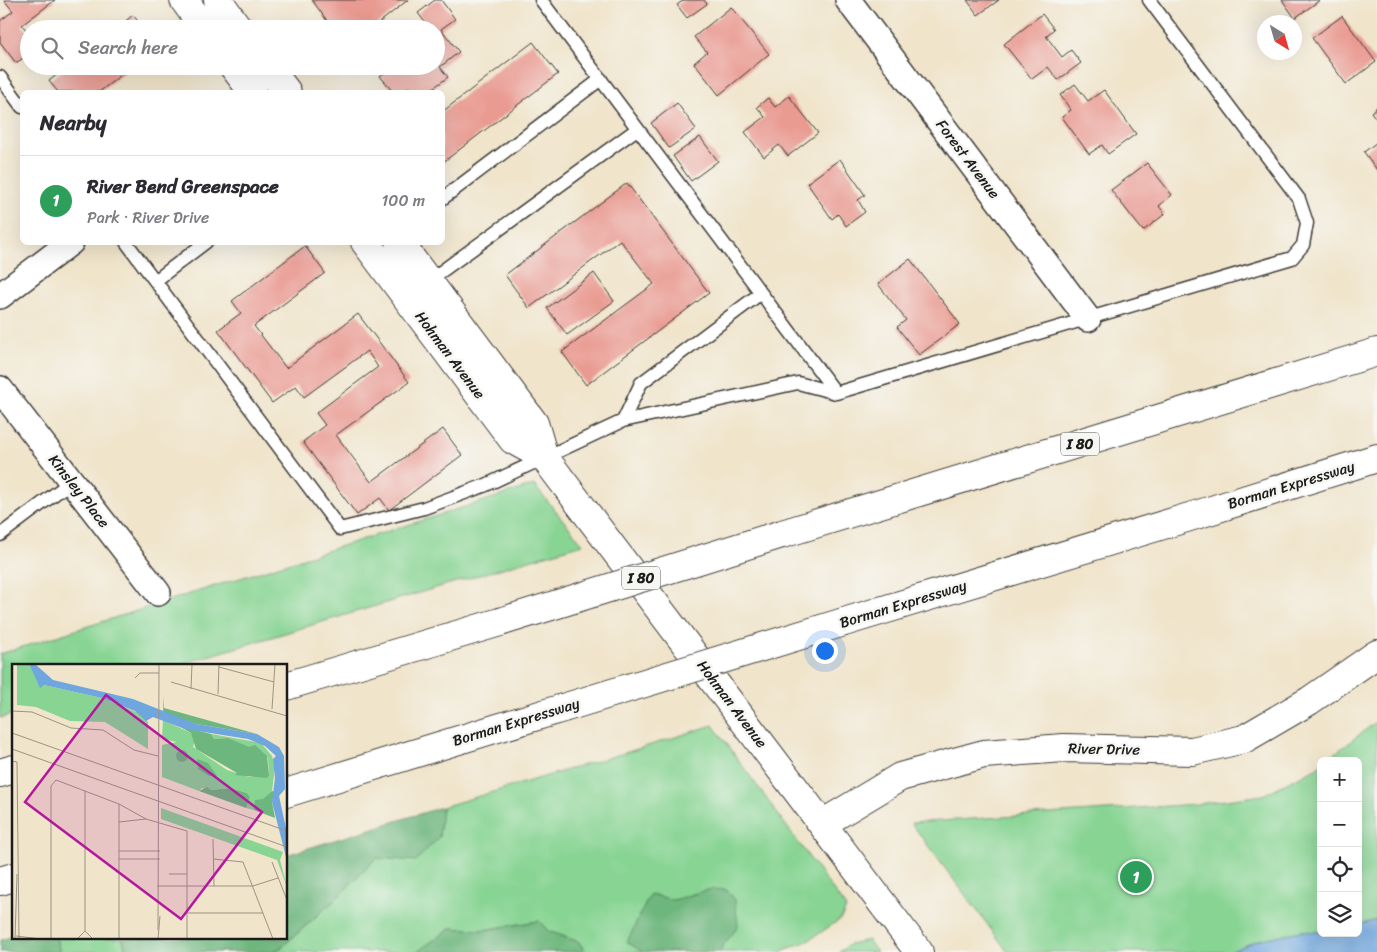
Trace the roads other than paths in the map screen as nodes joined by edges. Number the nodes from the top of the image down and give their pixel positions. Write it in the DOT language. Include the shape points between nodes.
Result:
graph roads {
  1 [pos="184,0"];
  2 [pos="218,0"];
  3 [pos="541,0"];
  4 [pos="848,0"];
  5 [pos="1149,0"];
  6 [pos="198,20"];
  7 [pos="232,20"];
  8 [pos="240,75"];
  9 [pos="0,77"];
  10 [pos="601,79"];
  11 [pos="251,90"];
  12 [pos="20,103"];
  13 [pos="637,129"];
  14 [pos="445,197"];
  15 [pos="67,245"];
  16 [pos="128,245"];
  17 [pos="202,245"];
  18 [pos="401,245"];
  19 [pos="374,246"];
  20 [pos="155,281"];
  21 [pos="428,281"];
  22 [pos="761,293"];
  23 [pos="0,296"];
  24 [pos="407,297"];
  25 [pos="1088,318"];
  26 [pos="1377,352"];
  27 [pos="0,389"];
  28 [pos="836,393"];
  29 [pos="623,421"];
  30 [pos="544,457"];
  31 [pos="1377,458"];
  32 [pos="72,481"];
  33 [pos="0,535"];
  34 [pos="158,593"];
  35 [pos="1377,654"];
  36 [pos="288,685"];
  37 [pos="288,793"];
  38 [pos="822,824"];
  39 [pos="919,952"];
  1 -- 6 [label="main road"];
  2 -- 7 [label="main road"];
  3 -- 10 [label="lane"];
  4 -- 25 [label="street, Forest Avenue"];
  5 -- 25 [label="lane" via="1299,199 1307,223 1303,245 1292,258"];
  8 -- 11 [label="main road"];
  9 -- 12 [label="lane"];
  10 -- 13 [label="lane"];
  10 -- 14 [label="lane"];
  13 -- 21 [label="lane"];
  13 -- 22 [label="lane"];
  15 -- 23 [label="street"];
  16 -- 20 [label="lane"];
  17 -- 20 [label="lane"];
  18 -- 21 [label="main road, Hohman Avenue"];
  19 -- 24 [label="main road, Hohman Avenue"];
  20 -- 30 [label="lane" via="340,529 424,508 486,485"];
  21 -- 24 [label="lane"];
  21 -- 30 [label="main road, Hohman Avenue" via="534,423"];
  22 -- 28 [label="lane"];
  22 -- 29 [label="lane" via="641,383"];
  24 -- 30 [label="main road, Hohman Avenue" via="513,440"];
  25 -- 28 [label="lane"];
  26 -- 36 [label="main road, I 80, bridge"];
  27 -- 32 [label="street, Kinsley Place"];
  28 -- 29 [label="lane" via="798,383"];
  29 -- 30 [label="lane"];
  30 -- 38 [label="main road, Hohman Avenue"];
  31 -- 37 [label="main road, Borman Expressway, bridge"];
  32 -- 33 [label="lane"];
  32 -- 34 [label="street, Kinsley Place"];
  35 -- 38 [label="main road, River Drive" via="1309,701 1244,739 1192,751 1064,748 984,754 900,777"];
  38 -- 39 [label="main road, Hohman Avenue"];
}
